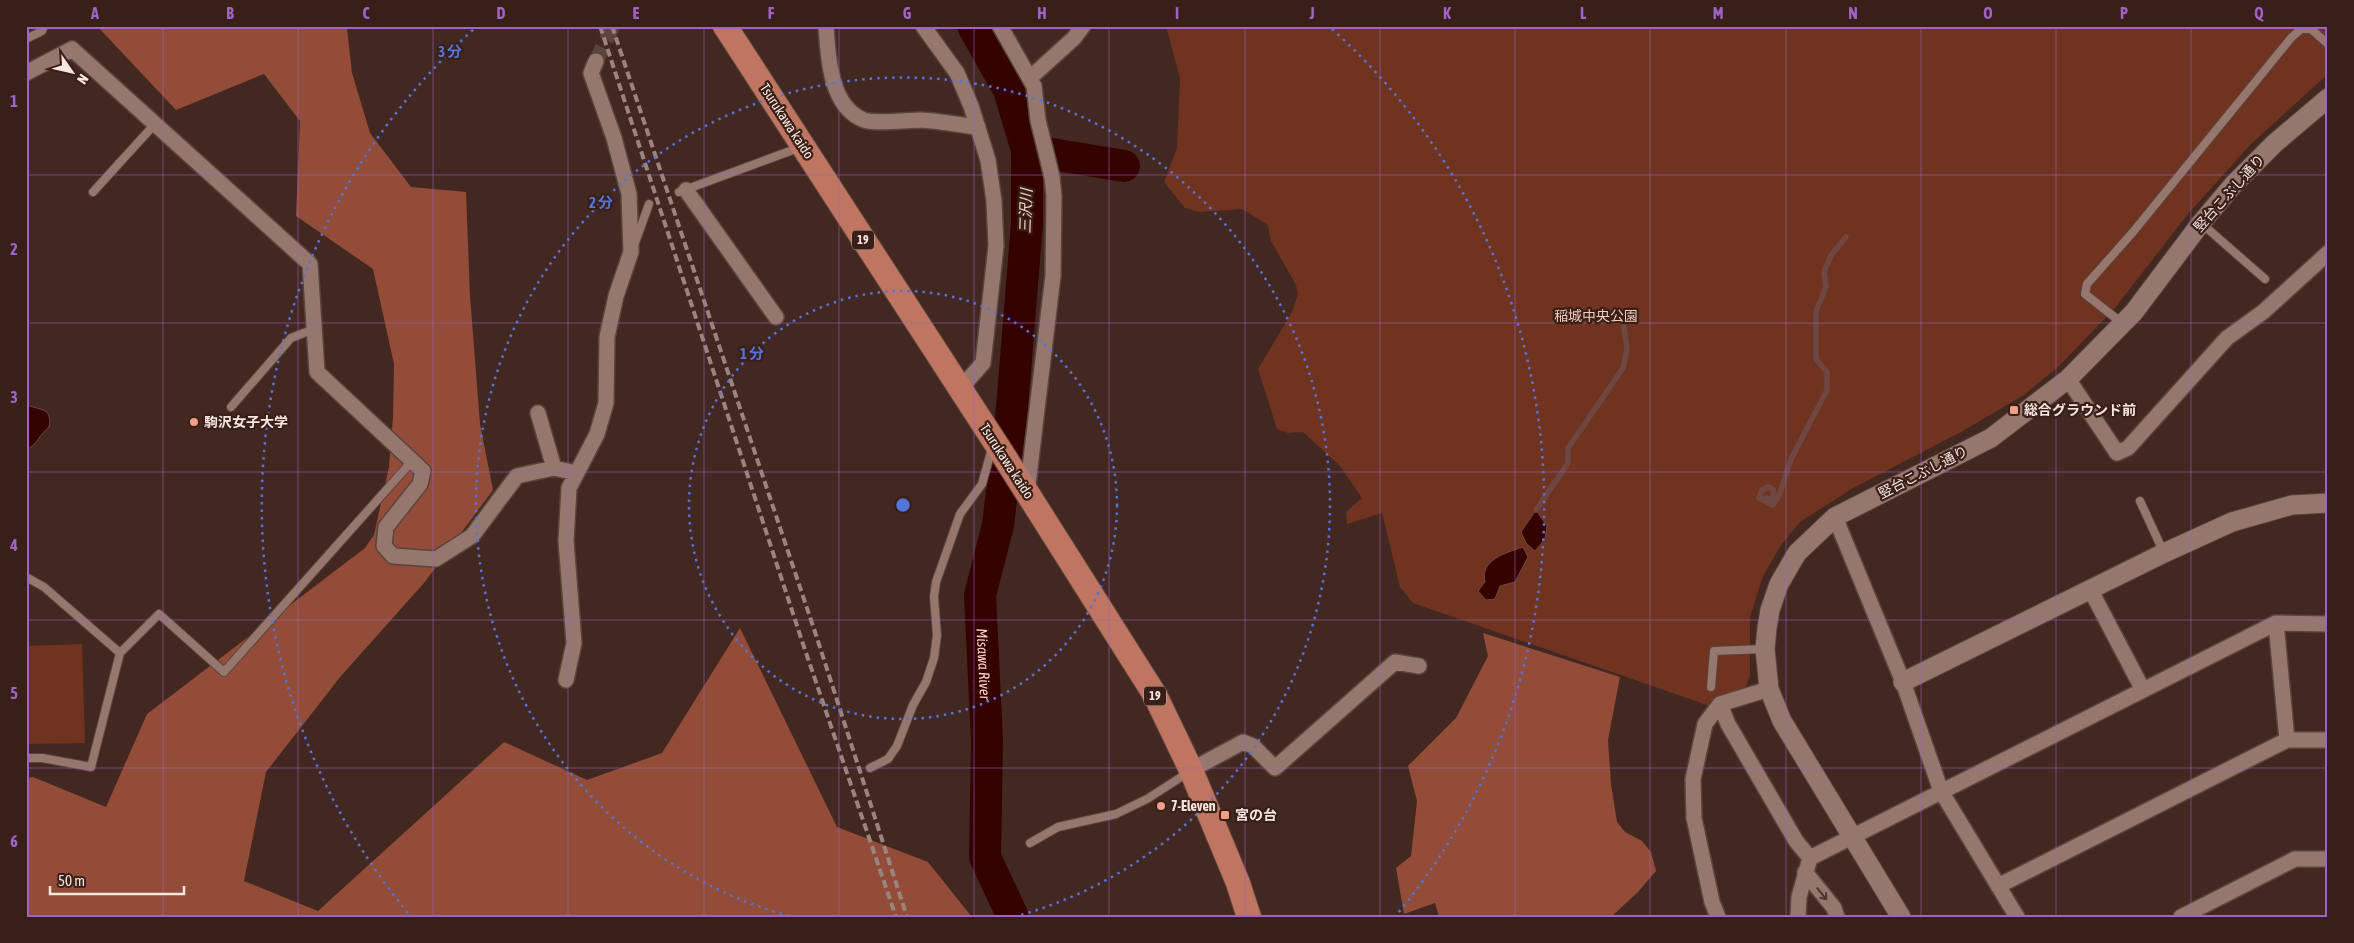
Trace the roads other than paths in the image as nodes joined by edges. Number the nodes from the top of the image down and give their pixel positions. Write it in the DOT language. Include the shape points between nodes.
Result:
graph roads {
  1 [pos="44,26"];
  2 [pos="725,26"];
  3 [pos="826,26"];
  4 [pos="923,26"];
  5 [pos="1000,26"];
  6 [pos="1084,26"];
  7 [pos="26,39"];
  8 [pos="2328,44"];
  9 [pos="596,61"];
  10 [pos="26,73"];
  11 [pos="1030,78"];
  12 [pos="2326,105"];
  13 [pos="154,125"];
  14 [pos="978,127"];
  15 [pos="803,146"];
  16 [pos="682,191"];
  17 [pos="93,192"];
  18 [pos="648,204"];
  19 [pos="2201,223"];
  20 [pos="631,252"];
  21 [pos="2328,253"];
  22 [pos="2265,279"];
  23 [pos="776,316"];
  24 [pos="2124,324"];
  25 [pos="314,329"];
  26 [pos="2068,379"];
  27 [pos="960,389"];
  28 [pos="231,407"];
  29 [pos="538,413"];
  30 [pos="998,447"];
  31 [pos="413,460"];
  32 [pos="554,468"];
  33 [pos="576,473"];
  34 [pos="1027,493"];
  35 [pos="2140,501"];
  36 [pos="2328,503"];
  37 [pos="1835,517"];
  38 [pos="2164,553"];
  39 [pos="26,577"];
  40 [pos="2090,589"];
  41 [pos="2276,622"];
  42 [pos="2328,624"];
  43 [pos="1765,649"];
  44 [pos="120,653"];
  45 [pos="1419,666"];
  46 [pos="566,680"];
  47 [pos="1903,682"];
  48 [pos="1711,687"];
  49 [pos="1769,690"];
  50 [pos="2143,690"];
  51 [pos="1720,704"];
  52 [pos="2287,740"];
  53 [pos="2328,740"];
  54 [pos="26,758"];
  55 [pos="870,768"];
  56 [pos="1191,770"];
  57 [pos="1941,791"];
  58 [pos="1853,836"];
  59 [pos="1030,843"];
  60 [pos="1810,858"];
  61 [pos="2328,859"];
  62 [pos="1805,872"];
  63 [pos="1998,886"];
  64 [pos="1249,917"];
  65 [pos="1718,917"];
  66 [pos="1798,917"];
  67 [pos="1837,917"];
  68 [pos="1901,917"];
  69 [pos="2017,917"];
  70 [pos="2181,917"];
  1 -- 7 [label="lane" via="42,31"];
  2 -- 15 [label="main road, Tsurukawa kaido / 19"];
  3 -- 14 [label="street" via="828,60 837,90 846,108 864,121 922,120"];
  4 -- 14 [label="street" via="956,73"];
  5 -- 11 [label="street"];
  6 -- 11 [label="street"];
  8 -- 24 [label="lane" via="2311,29 2301,29 2291,38 2087,284 2085,294"];
  9 -- 20 [label="street" via="591,74 614,138 628,194"];
  10 -- 13 [label="street" via="72,49"];
  11 -- 34 [label="street" via="1052,177 1053,276"];
  12 -- 19 [label="street, 竪台こぶし通り" via="2275,143"];
  13 -- 17 [label="lane"];
  13 -- 25 [label="street" via="310,264"];
  14 -- 27 [label="street" via="988,160 996,246 983,363"];
  15 -- 16 [label="lane"];
  15 -- 27 [label="main road, Tsurukawa kaido / 19"];
  16 -- 23 [label="street"];
  18 -- 20 [label="lane"];
  19 -- 22 [label="lane"];
  19 -- 24 [label="street, 竪台こぶし通り"];
  20 -- 33 [label="street" via="607,337 606,403 597,434"];
  21 -- 26 [label="street" via="2263,312 2228,338 2128,448 2117,453"];
  24 -- 26 [label="street, 竪台こぶし通り"];
  25 -- 28 [label="lane" via="292,338"];
  25 -- 31 [label="street" via="317,372"];
  26 -- 37 [label="street, 竪台こぶし通り" via="1991,438"];
  27 -- 30 [label="main road, Tsurukawa kaido / 19"];
  29 -- 32 [label="street"];
  30 -- 34 [label="main road, Tsurukawa kaido / 19"];
  30 -- 55 [label="lane" via="982,484 960,514 936,582 937,635 926,682 892,752"];
  31 -- 32 [label="street" via="423,471 420,484 386,528 384,546 393,556 436,559 472,536 517,476"];
  31 -- 44 [label="lane" via="224,672 159,614"];
  32 -- 33 [label="street"];
  33 -- 46 [label="street" via="569,488 566,541 574,643"];
  34 -- 56 [label="main road, Tsurukawa kaido / 19" via="1154,695"];
  35 -- 38 [label="lane"];
  36 -- 38 [label="street" via="2292,505 2232,522"];
  37 -- 43 [label="street, 竪台こぶし通り" via="1797,553 1779,584 1770,610"];
  37 -- 47 [label="street"];
  38 -- 40 [label="street"];
  39 -- 44 [label="lane" via="44,586"];
  40 -- 47 [label="street"];
  40 -- 50 [label="street"];
  41 -- 42 [label="street"];
  41 -- 50 [label="street"];
  41 -- 52 [label="street"];
  43 -- 48 [label="lane" via="1714,651"];
  43 -- 49 [label="street, 竪台こぶし通り"];
  44 -- 54 [label="lane" via="91,767"];
  45 -- 56 [label="street" via="1395,662 1275,768 1253,746 1243,742"];
  47 -- 57 [label="street"];
  49 -- 51 [label="street"];
  49 -- 58 [label="street, 竪台こぶし通り" via="1782,721"];
  50 -- 57 [label="street"];
  51 -- 60 [label="street" via="1728,724 1791,833"];
  51 -- 65 [label="street" via="1705,724 1693,778 1694,818"];
  52 -- 53 [label="street"];
  52 -- 63 [label="street"];
  56 -- 59 [label="lane" via="1124,810 1058,827"];
  56 -- 64 [label="main road, Tsurukawa kaido / 19"];
  57 -- 58 [label="street"];
  57 -- 63 [label="street"];
  58 -- 60 [label="street"];
  58 -- 68 [label="street, 竪台こぶし通り"];
  60 -- 62 [label="street"];
  61 -- 70 [label="street" via="2295,859"];
  62 -- 66 [label="street"];
  62 -- 67 [label="street, one-way" via="1834,908"];
  63 -- 69 [label="street"];
}
